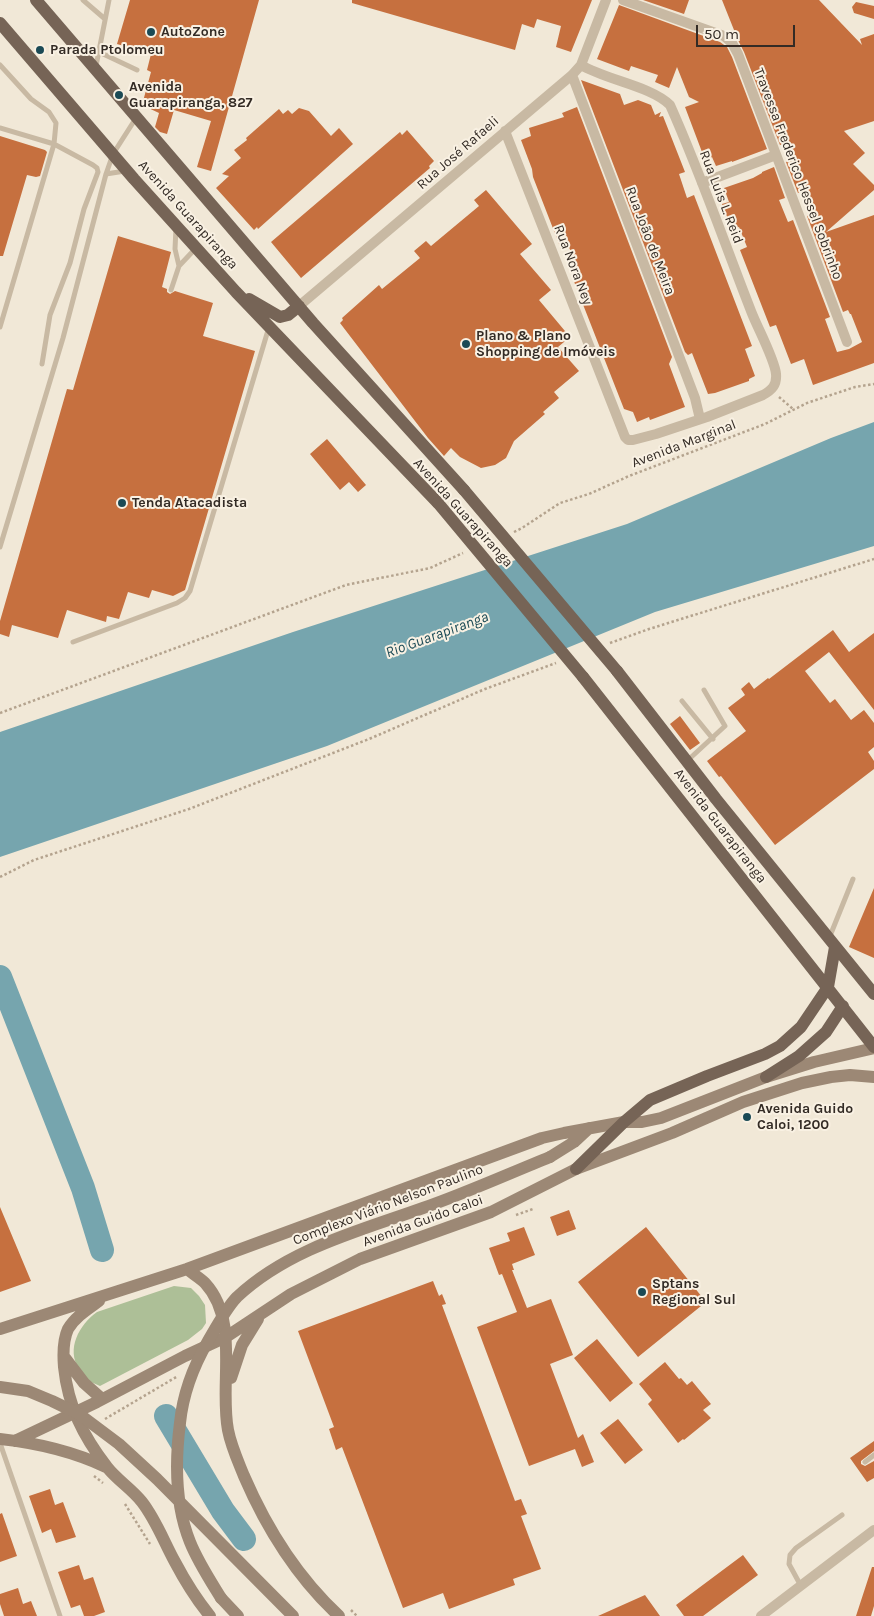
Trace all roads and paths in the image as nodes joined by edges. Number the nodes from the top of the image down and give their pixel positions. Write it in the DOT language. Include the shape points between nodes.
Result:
graph roads {
  1 [pos="36,0"];
  2 [pos="83,0"];
  3 [pos="109,0"];
  4 [pos="606,0"];
  5 [pos="623,0"];
  6 [pos="104,19"];
  7 [pos="0,23"];
  8 [pos="99,52"];
  9 [pos="0,65"];
  10 [pos="581,65"];
  11 [pos="95,69"];
  12 [pos="137,70"];
  13 [pos="572,75"];
  14 [pos="136,118"];
  15 [pos="0,128"];
  16 [pos="505,130"];
  17 [pos="54,144"];
  18 [pos="114,154"];
  19 [pos="776,155"];
  20 [pos="128,171"];
  21 [pos="106,174"];
  22 [pos="702,183"];
  23 [pos="176,226"];
  24 [pos="196,248"];
  25 [pos="179,266"];
  26 [pos="171,290"];
  27 [pos="236,292"];
  28 [pos="300,306"];
  29 [pos="0,327"];
  30 [pos="269,327"];
  31 [pos="847,342"];
  32 [pos="42,364"];
  33 [pos="874,384"];
  34 [pos="772,390"];
  35 [pos="793,409"];
  36 [pos="700,419"];
  37 [pos="507,534"];
  38 [pos="0,547"];
  39 [pos="464,553"];
  40 [pos="874,559"];
  41 [pos="73,642"];
  42 [pos="604,645"];
  43 [pos="558,662"];
  44 [pos="704,690"];
  45 [pos="682,701"];
  46 [pos="0,713"];
  47 [pos="713,738"];
  48 [pos="687,762"];
  49 [pos="0,877"];
  50 [pos="853,879"];
  51 [pos="832,943"];
  52 [pos="828,987"];
  53 [pos="874,992"];
  54 [pos="843,1006"];
  55 [pos="874,1047"];
  56 [pos="766,1077"];
  57 [pos="874,1077"];
  58 [pos="624,1122"];
  59 [pos="588,1128"];
  60 [pos="576,1169"];
  61 [pos="533,1209"];
  62 [pos="516,1215"];
  63 [pos="186,1270"];
  64 [pos="107,1295"];
  65 [pos="260,1315"];
  66 [pos="0,1329"];
  67 [pos="226,1337"];
  68 [pos="63,1356"];
  69 [pos="185,1372"];
  70 [pos="0,1388"];
  71 [pos="102,1399"];
  72 [pos="226,1405"];
  73 [pos="74,1412"];
  74 [pos="100,1422"];
  75 [pos="0,1441"];
  76 [pos="15,1441"];
  77 [pos="874,1455"];
  78 [pos="864,1462"];
  79 [pos="108,1468"];
  80 [pos="92,1475"];
  81 [pos="107,1487"];
  82 [pos="122,1499"];
  83 [pos="842,1515"];
  84 [pos="874,1530"];
  85 [pos="153,1548"];
  86 [pos="801,1586"];
  87 [pos="345,1613"];
  88 [pos="60,1616"];
  89 [pos="210,1616"];
  90 [pos="238,1616"];
  91 [pos="293,1616"];
  92 [pos="357,1616"];
  93 [pos="760,1616"];
  1 -- 11 [label="main road, Avenida Guarapiranga"];
  2 -- 6 [label="lane"];
  3 -- 6 [label="lane"];
  4 -- 10 [label="street, Rua José Rafaeli"];
  5 -- 19 [label="street, Travessa Frederico Hessel Sobrinho" via="730,40"];
  6 -- 8 [label="lane"];
  7 -- 18 [label="main road, Avenida Guarapiranga"];
  8 -- 11 [label="lane"];
  8 -- 12 [label="lane"];
  9 -- 17 [label="lane" via="31,99 49,112 56,123"];
  10 -- 13 [label="street, Rua José Rafaeli"];
  10 -- 22 [label="street, Rua Luis L. Reid" via="667,102"];
  11 -- 14 [label="main road, Avenida Guarapiranga"];
  13 -- 16 [label="street, Rua José Rafaeli"];
  13 -- 36 [label="street, Rua João de Meira" via="695,398"];
  14 -- 18 [label="lane"];
  14 -- 28 [label="main road, Avenida Guarapiranga"];
  15 -- 17 [label="lane"];
  16 -- 28 [label="street, Rua José Rafaeli"];
  16 -- 36 [label="street, Rua Nora Ney" via="625,437 633,440"];
  17 -- 29 [label="lane"];
  17 -- 32 [label="lane" via="93,165 98,172 50,315"];
  18 -- 20 [label="main road, Avenida Guarapiranga"];
  18 -- 21 [label="lane"];
  19 -- 22 [label="street"];
  19 -- 31 [label="street, Travessa Frederico Hessel Sobrinho"];
  20 -- 21 [label="lane"];
  20 -- 23 [label="main road, Avenida Guarapiranga"];
  21 -- 38 [label="lane" via="63,338"];
  22 -- 34 [label="street, Rua Luis L. Reid" via="756,326 773,362 776,383"];
  23 -- 24 [label="main road, Avenida Guarapiranga"];
  23 -- 25 [label="lane" via="175,249"];
  24 -- 25 [label="lane"];
  24 -- 27 [label="main road, Avenida Guarapiranga"];
  25 -- 26 [label="lane"];
  27 -- 28 [label="main road" via="280,317"];
  27 -- 30 [label="main road, Avenida Guarapiranga"];
  28 -- 48 [label="main road, Avenida Guarapiranga, bridge" via="464,490 617,671"];
  30 -- 41 [label="lane" via="186,598"];
  30 -- 52 [label="main road, Avenida Guarapiranga, bridge" via="438,503 583,677"];
  33 -- 35 [label="path, Avenida Marginal" via="854,387"];
  34 -- 35 [label="path"];
  34 -- 36 [label="street"];
  35 -- 37 [label="path, Avenida Marginal" via="765,424 560,503"];
  39 -- 46 [label="path" via="430,568 346,586"];
  40 -- 42 [label="path"];
  43 -- 49 [label="path" via="189,809 34,860"];
  44 -- 47 [label="lane" via="725,726"];
  45 -- 47 [label="lane"];
  47 -- 48 [label="lane"];
  48 -- 51 [label="main road, Avenida Guarapiranga"];
  50 -- 51 [label="lane"];
  51 -- 52 [label="main road"];
  51 -- 53 [label="main road, Avenida Guarapiranga"];
  52 -- 54 [label="main road, Avenida Guarapiranga"];
  52 -- 58 [label="main road" via="801,1027 780,1046 650,1100"];
  54 -- 55 [label="main road, Avenida Guarapiranga"];
  54 -- 56 [label="main road" via="826,1032 799,1056"];
  55 -- 56 [label="main road"];
  56 -- 58 [label="main road" via="661,1118"];
  57 -- 60 [label="main road, Avenida Guido Caloi" via="850,1075 802,1083 743,1102"];
  58 -- 59 [label="main road"];
  58 -- 60 [label="main road"];
  59 -- 63 [label="main road" via="542,1138"];
  59 -- 90 [label="main road, Complexo Viário Nelson Paulino, bridge" via="574,1142 550,1157 295,1256 268,1272 236,1298 196,1363 182,1402 176,1473 190,1544 221,1598"];
  60 -- 65 [label="main road, Avenida Guido Caloi" via="491,1212 360,1259 291,1294"];
  61 -- 62 [label="path"];
  63 -- 64 [label="main road"];
  63 -- 67 [label="main road" via="209,1288"];
  64 -- 66 [label="main road"];
  64 -- 68 [label="main road" via="71,1325"];
  65 -- 67 [label="main road, Avenida Guido Caloi"];
  65 -- 72 [label="main road" via="235,1361"];
  67 -- 71 [label="main road, Avenida Guido Caloi"];
  67 -- 72 [label="main road"];
  68 -- 71 [label="main road" via="84,1383"];
  68 -- 73 [label="main road" via="66,1385"];
  69 -- 74 [label="path"];
  70 -- 91 [label="main road, bridge" via="28,1391 52,1401 79,1414 119,1444"];
  71 -- 73 [label="main road, Avenida Guido Caloi"];
  72 -- 87 [label="main road" via="234,1453 253,1497 281,1546 305,1579"];
  73 -- 76 [label="main road, Avenida Guido Caloi"];
  73 -- 79 [label="main road" via="82,1431"];
  75 -- 76 [label="main road"];
  75 -- 88 [label="lane"];
  76 -- 79 [label="main road" via="67,1451"];
  77 -- 78 [label="lane"];
  79 -- 89 [label="main road" via="142,1502"];
  80 -- 81 [label="path"];
  82 -- 85 [label="path"];
  83 -- 86 [label="lane" via="790,1555 789,1564"];
  84 -- 86 [label="street"];
  86 -- 93 [label="street"];
  87 -- 92 [label="path"];
}
